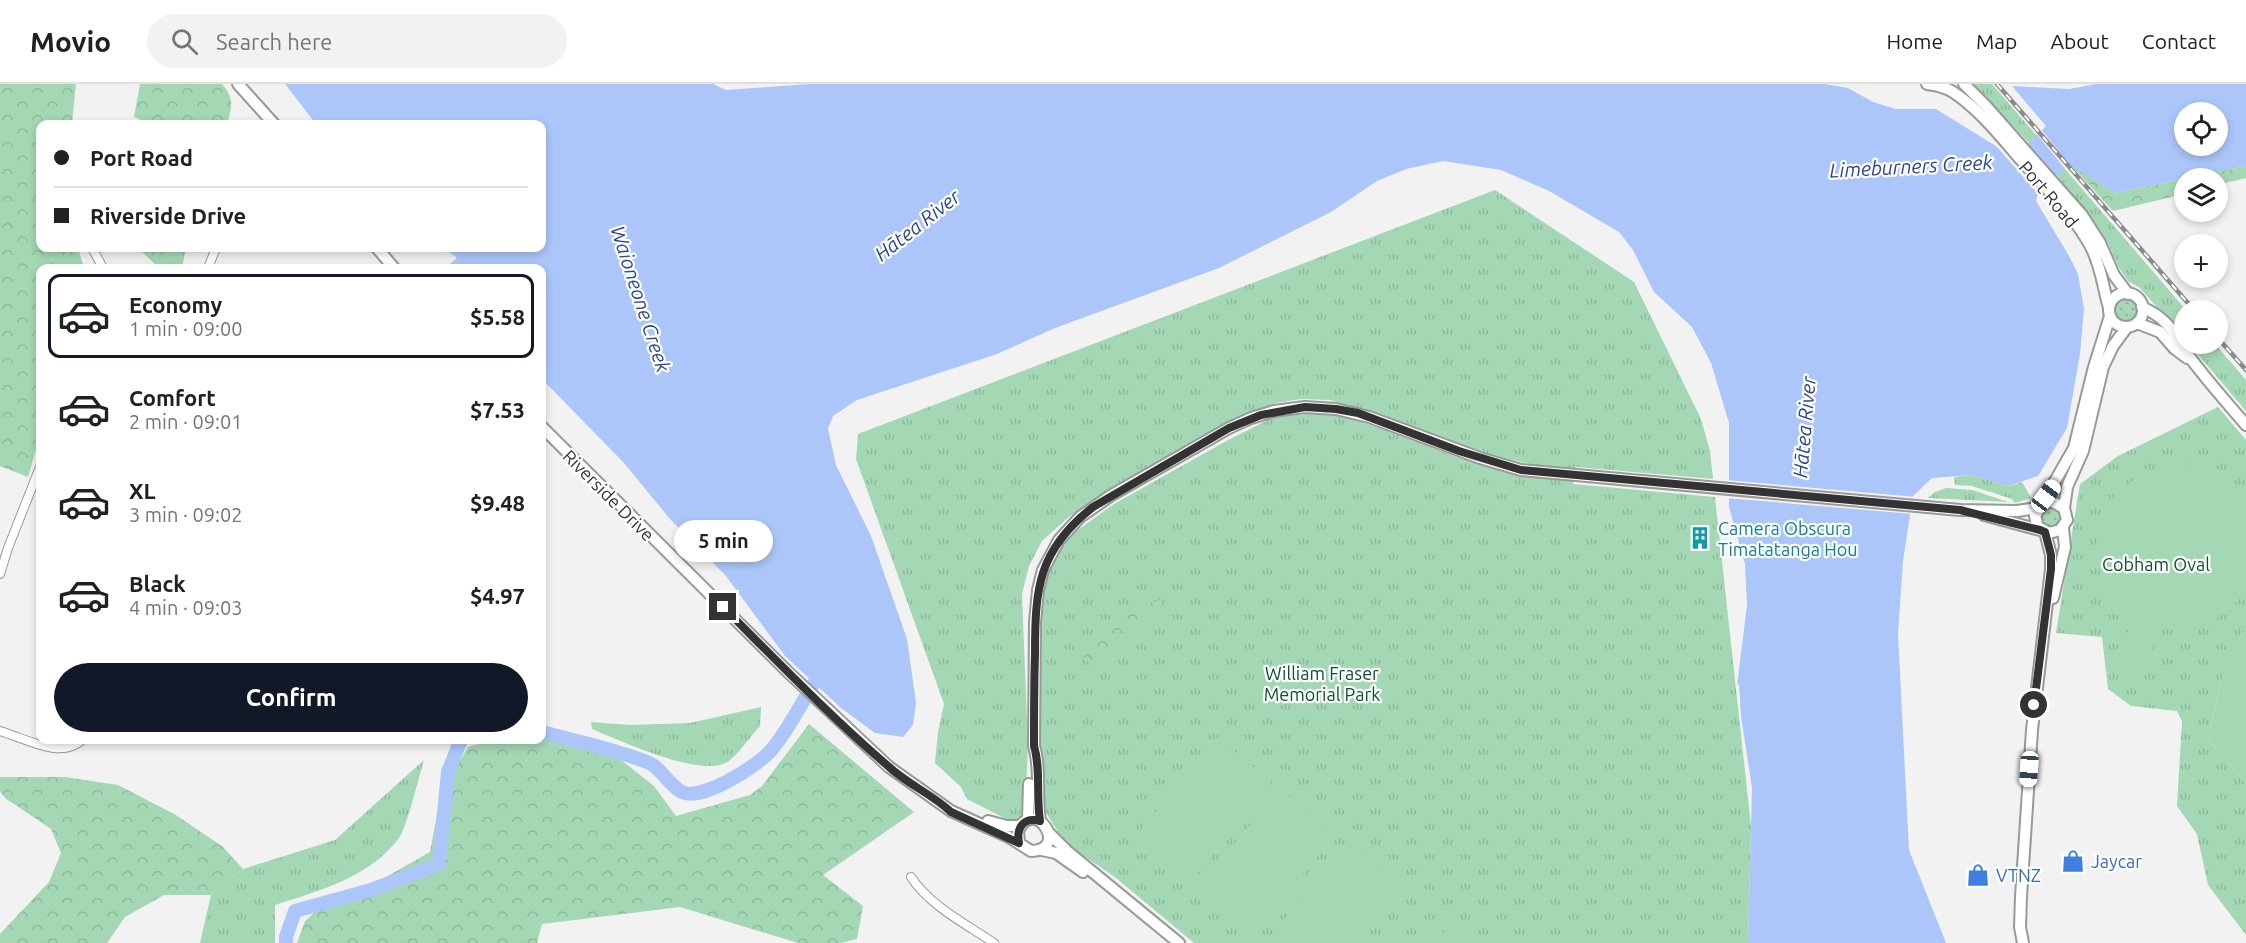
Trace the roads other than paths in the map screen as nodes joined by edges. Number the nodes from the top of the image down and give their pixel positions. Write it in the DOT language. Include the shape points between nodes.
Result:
graph roads {
  1 [pos="238,84"];
  2 [pos="1927,84"];
  3 [pos="1964,84"];
  4 [pos="270,120"];
  5 [pos="2001,129"];
  6 [pos="2065,202"];
  7 [pos="380,252"];
  8 [pos="390,264"];
  9 [pos="2128,294"];
  10 [pos="2142,307"];
  11 [pos="2110,312"];
  12 [pos="2132,325"];
  13 [pos="2192,361"];
  14 [pos="2246,425"];
  15 [pos="546,431"];
  16 [pos="36,477"];
  17 [pos="2040,506"];
  18 [pos="2064,508"];
  19 [pos="1960,510"];
  20 [pos="2063,528"];
  21 [pos="2043,531"];
  22 [pos="0,574"];
  23 [pos="2043,637"];
  24 [pos="0,731"];
  25 [pos="36,742"];
  26 [pos="44,744"];
  27 [pos="77,744"];
  28 [pos="1034,746"];
  29 [pos="943,804"];
  30 [pos="1040,821"];
  31 [pos="1024,823"];
  32 [pos="1049,833"];
  33 [pos="1019,843"];
  34 [pos="1042,850"];
  35 [pos="911,877"];
  36 [pos="1108,885"];
  37 [pos="994,943"];
  38 [pos="1179,943"];
  39 [pos="2023,943"];
  1 -- 4 [label="main road"];
  2 -- 5 [label="main road, Port Road" via="1953,92"];
  3 -- 5 [label="main road" via="1986,106"];
  5 -- 6 [label="main road, Port Road"];
  6 -- 9 [label="main road, Port Road" via="2100,243 2114,275"];
  6 -- 11 [label="main road, Port Road" via="2100,268"];
  7 -- 8 [label="main road"];
  9 -- 10 [label="main road" via="2136,297"];
  9 -- 11 [label="main road" via="2116,297"];
  10 -- 12 [label="main road" via="2142,316"];
  10 -- 13 [label="main road" via="2166,323"];
  11 -- 12 [label="main road" via="2117,324"];
  11 -- 17 [label="main road" via="2074,448"];
  12 -- 13 [label="main road" via="2160,332"];
  12 -- 18 [label="main road" via="2113,346 2103,367 2083,451 2067,487"];
  13 -- 14 [label="main road"];
  15 -- 29 [label="main road, Riverside Drive" via="815,698 906,782"];
  16 -- 22 [label="street"];
  17 -- 18 [label="main road" via="2051,501"];
  17 -- 19 [label="main road" via="2017,511"];
  17 -- 21 [label="main road" via="2035,519"];
  18 -- 20 [label="main road" via="2067,516"];
  19 -- 21 [label="main road"];
  19 -- 28 [label="main road" via="1510,467 1336,409 1305,407 1251,418 1110,496 1080,517 1059,540 1044,570 1036,602"];
  20 -- 21 [label="main road" via="2057,532"];
  20 -- 23 [label="main road" via="2065,547"];
  21 -- 23 [label="main road" via="2051,569"];
  23 -- 39 [label="main road" via="2020,897"];
  24 -- 25 [label="street"];
  26 -- 27 [label="street" via="61,749"];
  28 -- 30 [label="main road"];
  28 -- 31 [label="main road"];
  29 -- 31 [label="main road, Riverside Drive" via="1000,825"];
  29 -- 33 [label="main road, Riverside Drive" via="951,812"];
  30 -- 31 [label="main road"];
  30 -- 32 [label="main road"];
  31 -- 33 [label="main road" via="1018,831"];
  32 -- 34 [label="main road"];
  32 -- 36 [label="main road"];
  33 -- 34 [label="main road" via="1031,851"];
  34 -- 36 [label="main road" via="1056,853 1094,880"];
  35 -- 37 [label="street" via="933,902"];
  36 -- 38 [label="main road"];
}
